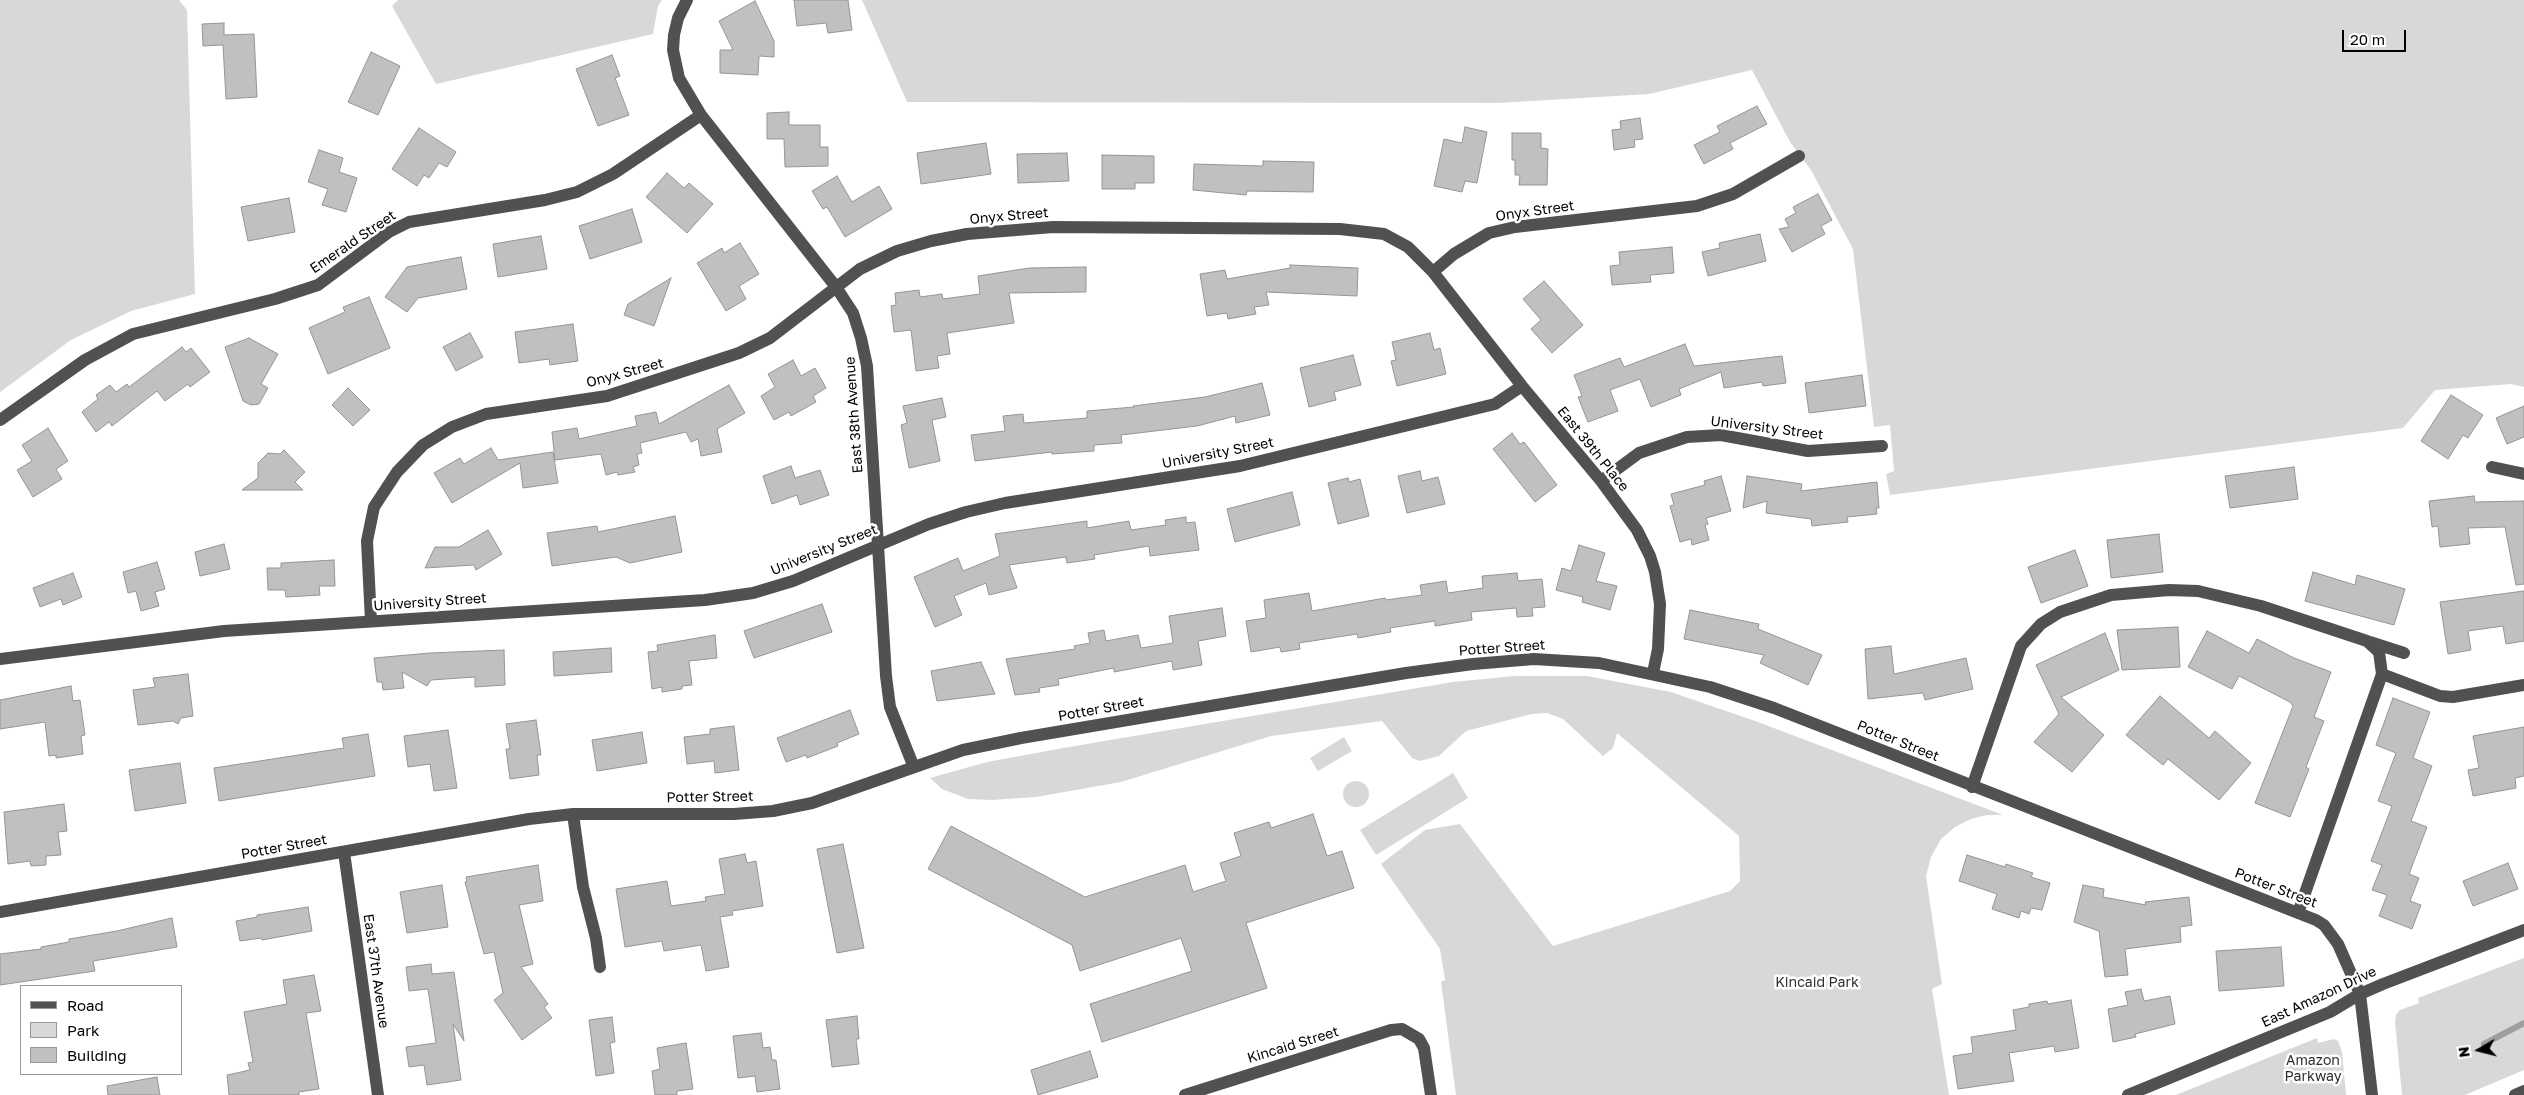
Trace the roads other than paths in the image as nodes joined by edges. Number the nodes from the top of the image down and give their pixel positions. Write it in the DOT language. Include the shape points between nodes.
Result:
graph roads {
  1 [pos="687,0"];
  2 [pos="701,115"];
  3 [pos="1799,156"];
  4 [pos="1433,272"];
  5 [pos="836,288"];
  6 [pos="1522,386"];
  7 [pos="0,420"];
  8 [pos="1882,446"];
  9 [pos="2492,467"];
  10 [pos="2524,474"];
  11 [pos="1601,481"];
  12 [pos="877,545"];
  13 [pos="371,621"];
  14 [pos="2367,641"];
  15 [pos="2404,653"];
  16 [pos="0,659"];
  17 [pos="1653,672"];
  18 [pos="2382,674"];
  19 [pos="2524,685"];
  20 [pos="913,766"];
  21 [pos="1972,787"];
  22 [pos="573,814"];
  23 [pos="344,852"];
  24 [pos="0,912"];
  25 [pos="2298,913"];
  26 [pos="2524,930"];
  27 [pos="600,967"];
  28 [pos="2360,994"];
  29 [pos="2524,1091"];
  30 [pos="378,1095"];
  31 [pos="1185,1095"];
  32 [pos="1431,1095"];
  33 [pos="2128,1095"];
  34 [pos="2372,1095"];
  35 [pos="2515,1095"];
  1 -- 2 [label="street, East 38th Avenue" via="678,18 673,50 679,78"];
  2 -- 5 [label="street, East 38th Avenue"];
  2 -- 7 [label="street, Emerald Street" via="613,174 577,192 409,222 389,232 318,285 275,299 133,334 85,360"];
  3 -- 4 [label="street, Onyx Street" via="1733,194 1697,206 1515,227 1489,233 1462,248"];
  4 -- 5 [label="street, Onyx Street" via="1408,246 1370,231 1053,227 967,234 931,241 898,251 860,269"];
  4 -- 6 [label="street, East 39th Place"];
  5 -- 12 [label="street, East 38th Avenue" via="853,314 867,366"];
  5 -- 13 [label="street, Onyx Street" via="770,338 739,353 607,396 486,414 452,427 423,445 396,472 374,507 367,541"];
  6 -- 11 [label="street, East 39th Place"];
  6 -- 12 [label="street, University Street" via="1495,404 1240,466 1004,503 966,512"];
  8 -- 11 [label="street, University Street" via="1808,451 1721,435 1686,437 1639,453"];
  9 -- 10 [label="street"];
  11 -- 17 [label="street, East 39th Place" via="1637,530 1655,572 1661,624"];
  12 -- 13 [label="street, University Street" via="794,581 753,593 705,600"];
  12 -- 20 [label="street, East 38th Avenue" via="890,707"];
  13 -- 16 [label="street, University Street" via="224,631"];
  14 -- 15 [label="street"];
  14 -- 18 [label="street" via="2379,652"];
  14 -- 21 [label="street" via="2262,606 2198,591 2136,592 2081,603 2041,624 2021,646"];
  17 -- 20 [label="street, Potter Street" via="1599,663 1534,659 1473,664 1020,738 963,750"];
  17 -- 21 [label="street, Potter Street" via="1710,686 1774,708"];
  18 -- 19 [label="street" via="2440,696 2452,697"];
  18 -- 25 [label="street"];
  20 -- 22 [label="street, Potter Street" via="812,802 773,811"];
  21 -- 25 [label="street, Potter Street"];
  22 -- 23 [label="street, Potter Street"];
  22 -- 27 [label="street" via="582,887"];
  23 -- 24 [label="street, Potter Street"];
  23 -- 30 [label="street, East 37th Avenue"];
  25 -- 28 [label="street, Potter Street" via="2324,924 2331,933"];
  26 -- 28 [label="street, East Amazon Drive"];
  28 -- 33 [label="street, East Amazon Drive" via="2330,1012"];
  28 -- 34 [label="street, Potter Street"];
  29 -- 35 [label="street"];
  31 -- 32 [label="street, Kincaid Street" via="1402,1029 1411,1032 1424,1048"];
}
